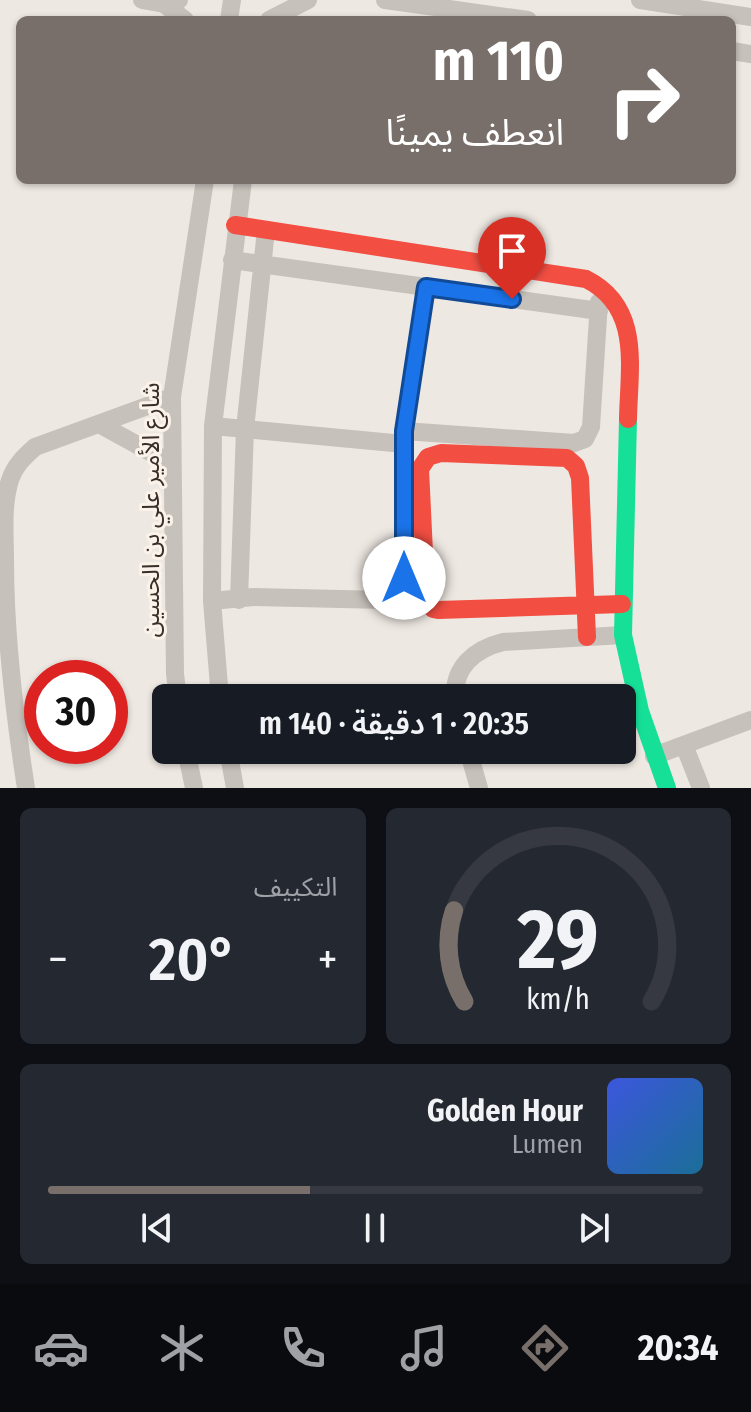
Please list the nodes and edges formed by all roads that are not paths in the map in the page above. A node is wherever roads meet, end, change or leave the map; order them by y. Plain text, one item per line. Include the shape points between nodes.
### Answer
1 (142, 0) edge
2 (308, 0) edge
3 (385, 0) edge
4 (640, 0) edge
5 (171, 2) edge
6 (277, 16) edge
7 (499, 16) edge
8 (751, 17) edge
9 (204, 184) edge
10 (242, 184) edge
11 (235, 225) junction
12 (266, 230) junction
13 (232, 260) junction
14 (262, 264) junction
15 (599, 285) junction
16 (426, 287) junction
17 (599, 311) junction
18 (172, 397) junction
19 (101, 425) junction
20 (213, 426) junction
21 (245, 429) junction
22 (404, 437) junction
23 (172, 464) junction
24 (239, 600) junction
25 (212, 601) junction
26 (622, 604) junction
27 (585, 606) junction
28 (623, 635) junction
29 (587, 637) junction
30 (176, 684) edge
31 (219, 684) edge
32 (458, 684) edge
33 (751, 720) edge
34 (684, 745) junction
35 (654, 756) junction
36 (189, 764) edge
37 (231, 764) edge
38 (472, 764) edge
39 (26, 788) edge
40 (194, 788) edge
41 (235, 788) edge
42 (479, 788) edge
43 (667, 788) edge
44 (701, 788) edge

1 - 5 street
2 - 6 street
3 - 7 street
4 - 8 street
9 - 18 street, شارع الأمير علي بن الحسين
10 - 11 street
11 - 12 street
11 - 13 street
12 - 14 street
12 - 15 street
13 - 14 street
13 - 20 street
14 - 16 street
14 - 21 street
15 - 17 street
15 - 26 street via 621,307 630,336
16 - 17 street
16 - 22 street
17 - 22 street via 591,427 585,439 574,443
18 - 19 street
18 - 23 street, شارع الأمير علي بن الحسين
19 - 23 street
19 - 39 street via 35,447 19,461 4,509 13,706
20 - 21 street
20 - 25 street
21 - 22 street
21 - 24 street
22 - 24 street via 404,578 398,593 384,600
23 - 30 street, شارع الأمير علي بن الحسين
24 - 25 street
25 - 31 street
26 - 27 street
26 - 28 street
27 - 27 street via 580,478 573,461 441,453 422,463 429,605 438,610
27 - 29 street
28 - 29 street
28 - 35 street
29 - 32 street via 486,647 470,657
33 - 34 street
34 - 35 street
34 - 44 street
35 - 43 street
36 - 40 street
37 - 41 street
38 - 42 street

